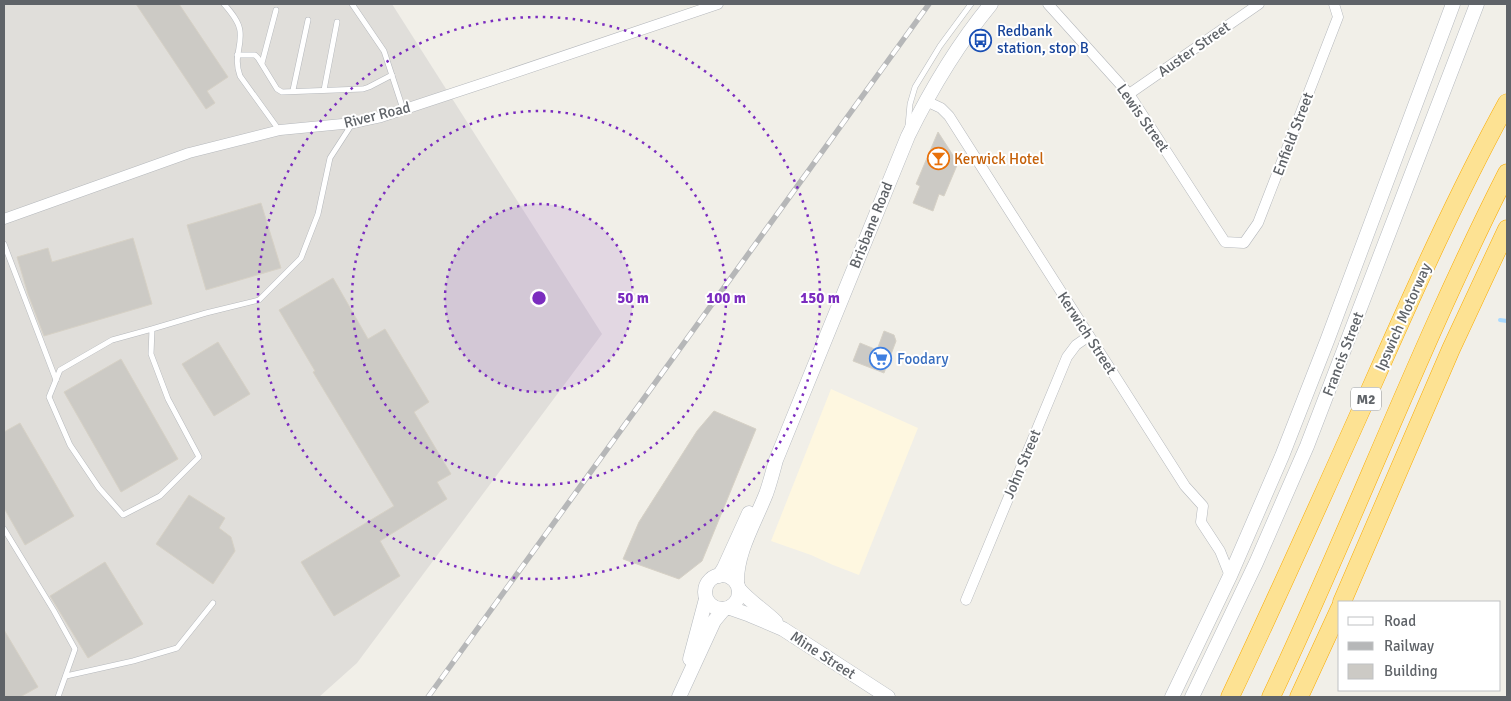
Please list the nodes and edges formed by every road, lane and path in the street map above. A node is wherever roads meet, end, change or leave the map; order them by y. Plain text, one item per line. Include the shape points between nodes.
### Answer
1 (224, 4) edge
2 (352, 4) edge
3 (718, 4) edge
4 (971, 4) edge
5 (991, 4) edge
6 (1048, 4) edge
7 (1259, 4) edge
8 (1334, 4) edge
9 (1453, 4) edge
10 (1477, 4) edge
11 (276, 10) dead end
12 (308, 20) dead end
13 (337, 22) dead end
14 (237, 55) junction
15 (262, 63) junction
16 (392, 75) junction
17 (293, 90) junction
18 (324, 90) junction
19 (1129, 94) junction
20 (926, 101) junction
21 (1507, 103) edge
22 (402, 109) junction
23 (353, 123) junction
24 (280, 130) junction
25 (908, 136) junction
26 (1507, 173) edge
27 (4, 219) edge
28 (1507, 229) edge
29 (1225, 242) joint
30 (4, 244) edge
31 (152, 329) junction
32 (1089, 336) junction
33 (56, 380) junction
34 (776, 460) junction
35 (4, 529) edge
36 (719, 576) junction
37 (1230, 576) junction
38 (738, 586) junction
39 (706, 599) junction
40 (966, 600) dead end
41 (1342, 601) edge
42 (214, 603) dead end
43 (727, 608) junction
44 (1338, 612) edge
45 (783, 630) junction
46 (66, 676) junction
47 (681, 692) edge
48 (58, 697) edge
49 (888, 697) edge
50 (1172, 697) edge
51 (1192, 697) edge
52 (1230, 697) edge
53 (1271, 697) edge
54 (1299, 697) edge

1 - 14 lane via 237,20 240,30
2 - 16 lane via 384,51
3 - 22 street, River Road
4 - 25 lane via 915,87 910,104
5 - 20 main road, Brisbane Road via 959,47
6 - 19 street, Lewis Street
7 - 19 street, Auster Street
8 - 29 street, Enfield Street via 1338,17 1258,224 1244,243
9 - 37 main road, Francis Street via 1327,341
10 - 51 main road, Francis Street via 1307,446
11 - 15 lane
12 - 17 lane
13 - 18 lane
14 - 15 lane via 254,55
14 - 24 lane via 240,76
15 - 17 lane via 277,89 282,92
16 - 18 lane via 364,89
16 - 22 lane
17 - 18 lane
19 - 29 street, Lewis Street
20 - 25 main road, Brisbane Road
20 - 32 street, Kerwich Street via 949,116
21 - 52 highway, Ipswich Motorway / M2 via 1419,280
22 - 23 street, River Road
23 - 24 street, River Road
23 - 31 lane via 330,158 318,214 302,258 259,300
24 - 27 street, River Road via 189,153
25 - 34 main road, Brisbane Road
26 - 53 highway, M2 via 1448,294
28 - 41 highway via 1451,349
30 - 33 lane
31 - 33 lane via 112,340 60,370
31 - 33 lane via 151,354 168,399 199,457 160,496 123,515 99,488 70,445 49,397
32 - 37 street, Kerwich Street via 1185,486 1203,506 1201,522 1220,551
32 - 40 street, John Street via 1067,357
34 - 36 main road, Brisbane Road
34 - 38 main road, Brisbane Road via 740,559 736,573
35 - 46 lane via 75,649
36 - 38 main road via 733,579
36 - 39 main road via 706,587
37 - 50 main road, Francis Street
38 - 43 main road via 738,599
38 - 45 main road, Mine Street
39 - 43 main road via 713,607
39 - 47 main road
42 - 46 lane via 177,648
43 - 45 main road, Mine Street
43 - 47 main road via 714,621
44 - 54 highway
45 - 49 main road, Mine Street
46 - 48 lane

